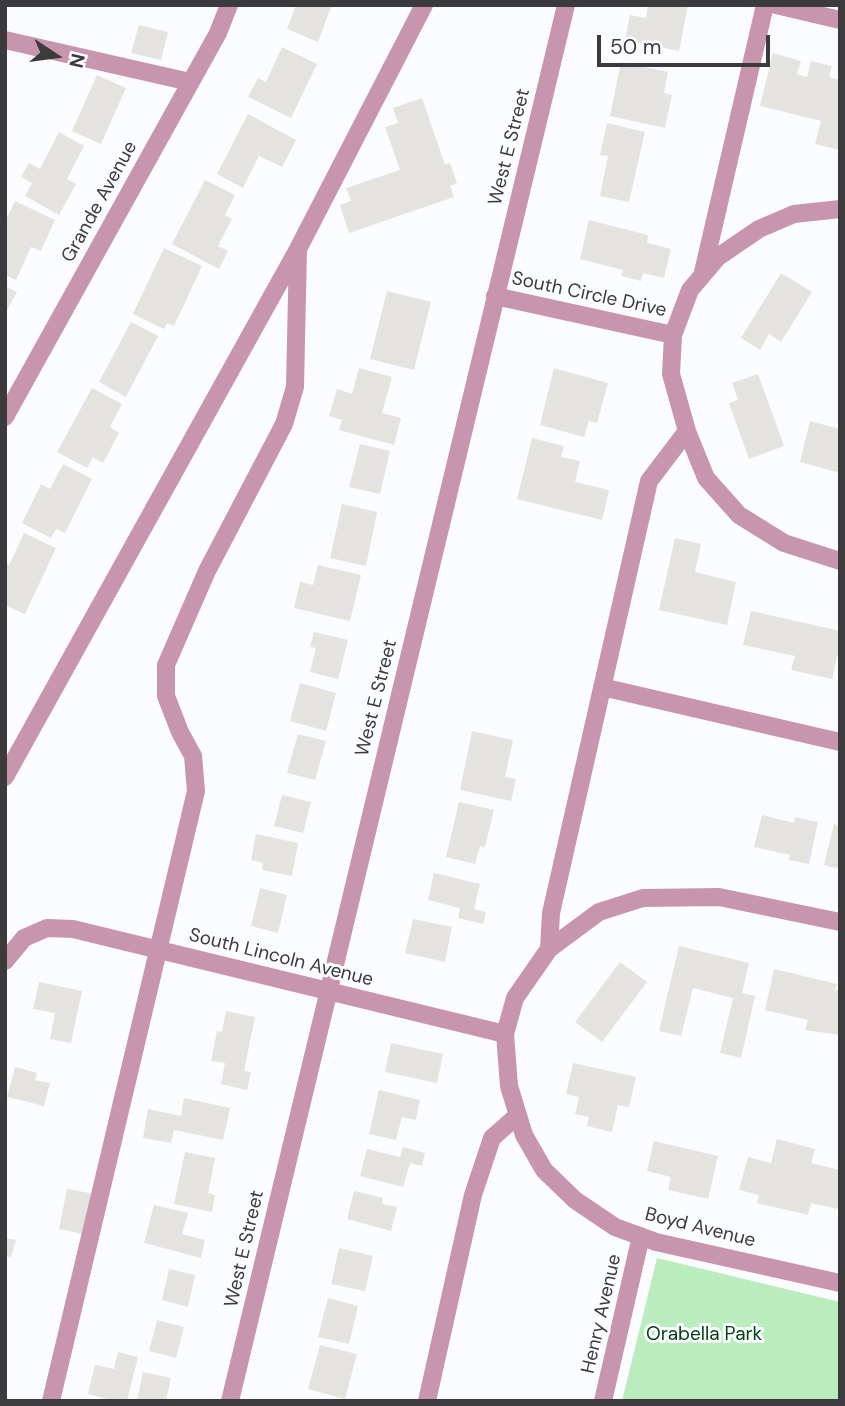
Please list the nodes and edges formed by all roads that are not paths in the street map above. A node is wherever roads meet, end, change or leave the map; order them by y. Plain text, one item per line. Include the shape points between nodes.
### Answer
1 (229, 5) edge
2 (424, 5) edge
3 (566, 5) edge
4 (765, 5) edge
5 (776, 5) edge
6 (840, 20) edge
7 (5, 40) edge
8 (190, 82) junction
9 (840, 209) edge
10 (298, 249) junction
11 (703, 275) junction
12 (495, 296) junction
13 (673, 335) junction
14 (5, 417) edge
15 (687, 431) junction
16 (840, 561) edge
17 (602, 687) junction
18 (840, 742) edge
19 (5, 777) edge
20 (840, 922) edge
21 (158, 949) junction
22 (549, 949) junction
23 (5, 961) edge
24 (328, 991) junction
25 (505, 1034) junction
26 (518, 1115) junction
27 (641, 1236) junction
28 (840, 1283) edge
29 (51, 1401) edge
30 (230, 1401) edge
31 (427, 1401) edge
32 (603, 1401) edge

1 - 8 street, Grande Avenue
2 - 10 street
3 - 12 street, West E Street
4 - 11 street
5 - 6 street
7 - 8 street
8 - 14 street, Grande Avenue
9 - 11 street via 794,214 759,229 718,257
10 - 19 street
10 - 21 street via 295,387 284,424 206,571 166,665 166,696 193,756 196,791
11 - 13 street via 690,290
12 - 13 street, South Circle Drive
12 - 24 street, West E Street
13 - 15 street via 671,374
15 - 16 street via 706,478 740,515 785,543
15 - 17 street via 649,481
17 - 18 street
17 - 22 street via 551,913
20 - 22 street via 719,897 643,898 599,912
21 - 23 street, South Lincoln Avenue via 73,929 47,928 24,938
21 - 24 street, South Lincoln Avenue
21 - 29 street
22 - 25 street, Boyd Avenue via 515,998
24 - 25 street, South Lincoln Avenue
24 - 30 street, West E Street
25 - 26 street, Boyd Avenue via 509,1086
26 - 27 street, Boyd Avenue via 544,1170 575,1200 615,1227
26 - 31 street via 492,1138 473,1195
27 - 28 street, Boyd Avenue
27 - 32 street, Henry Avenue

